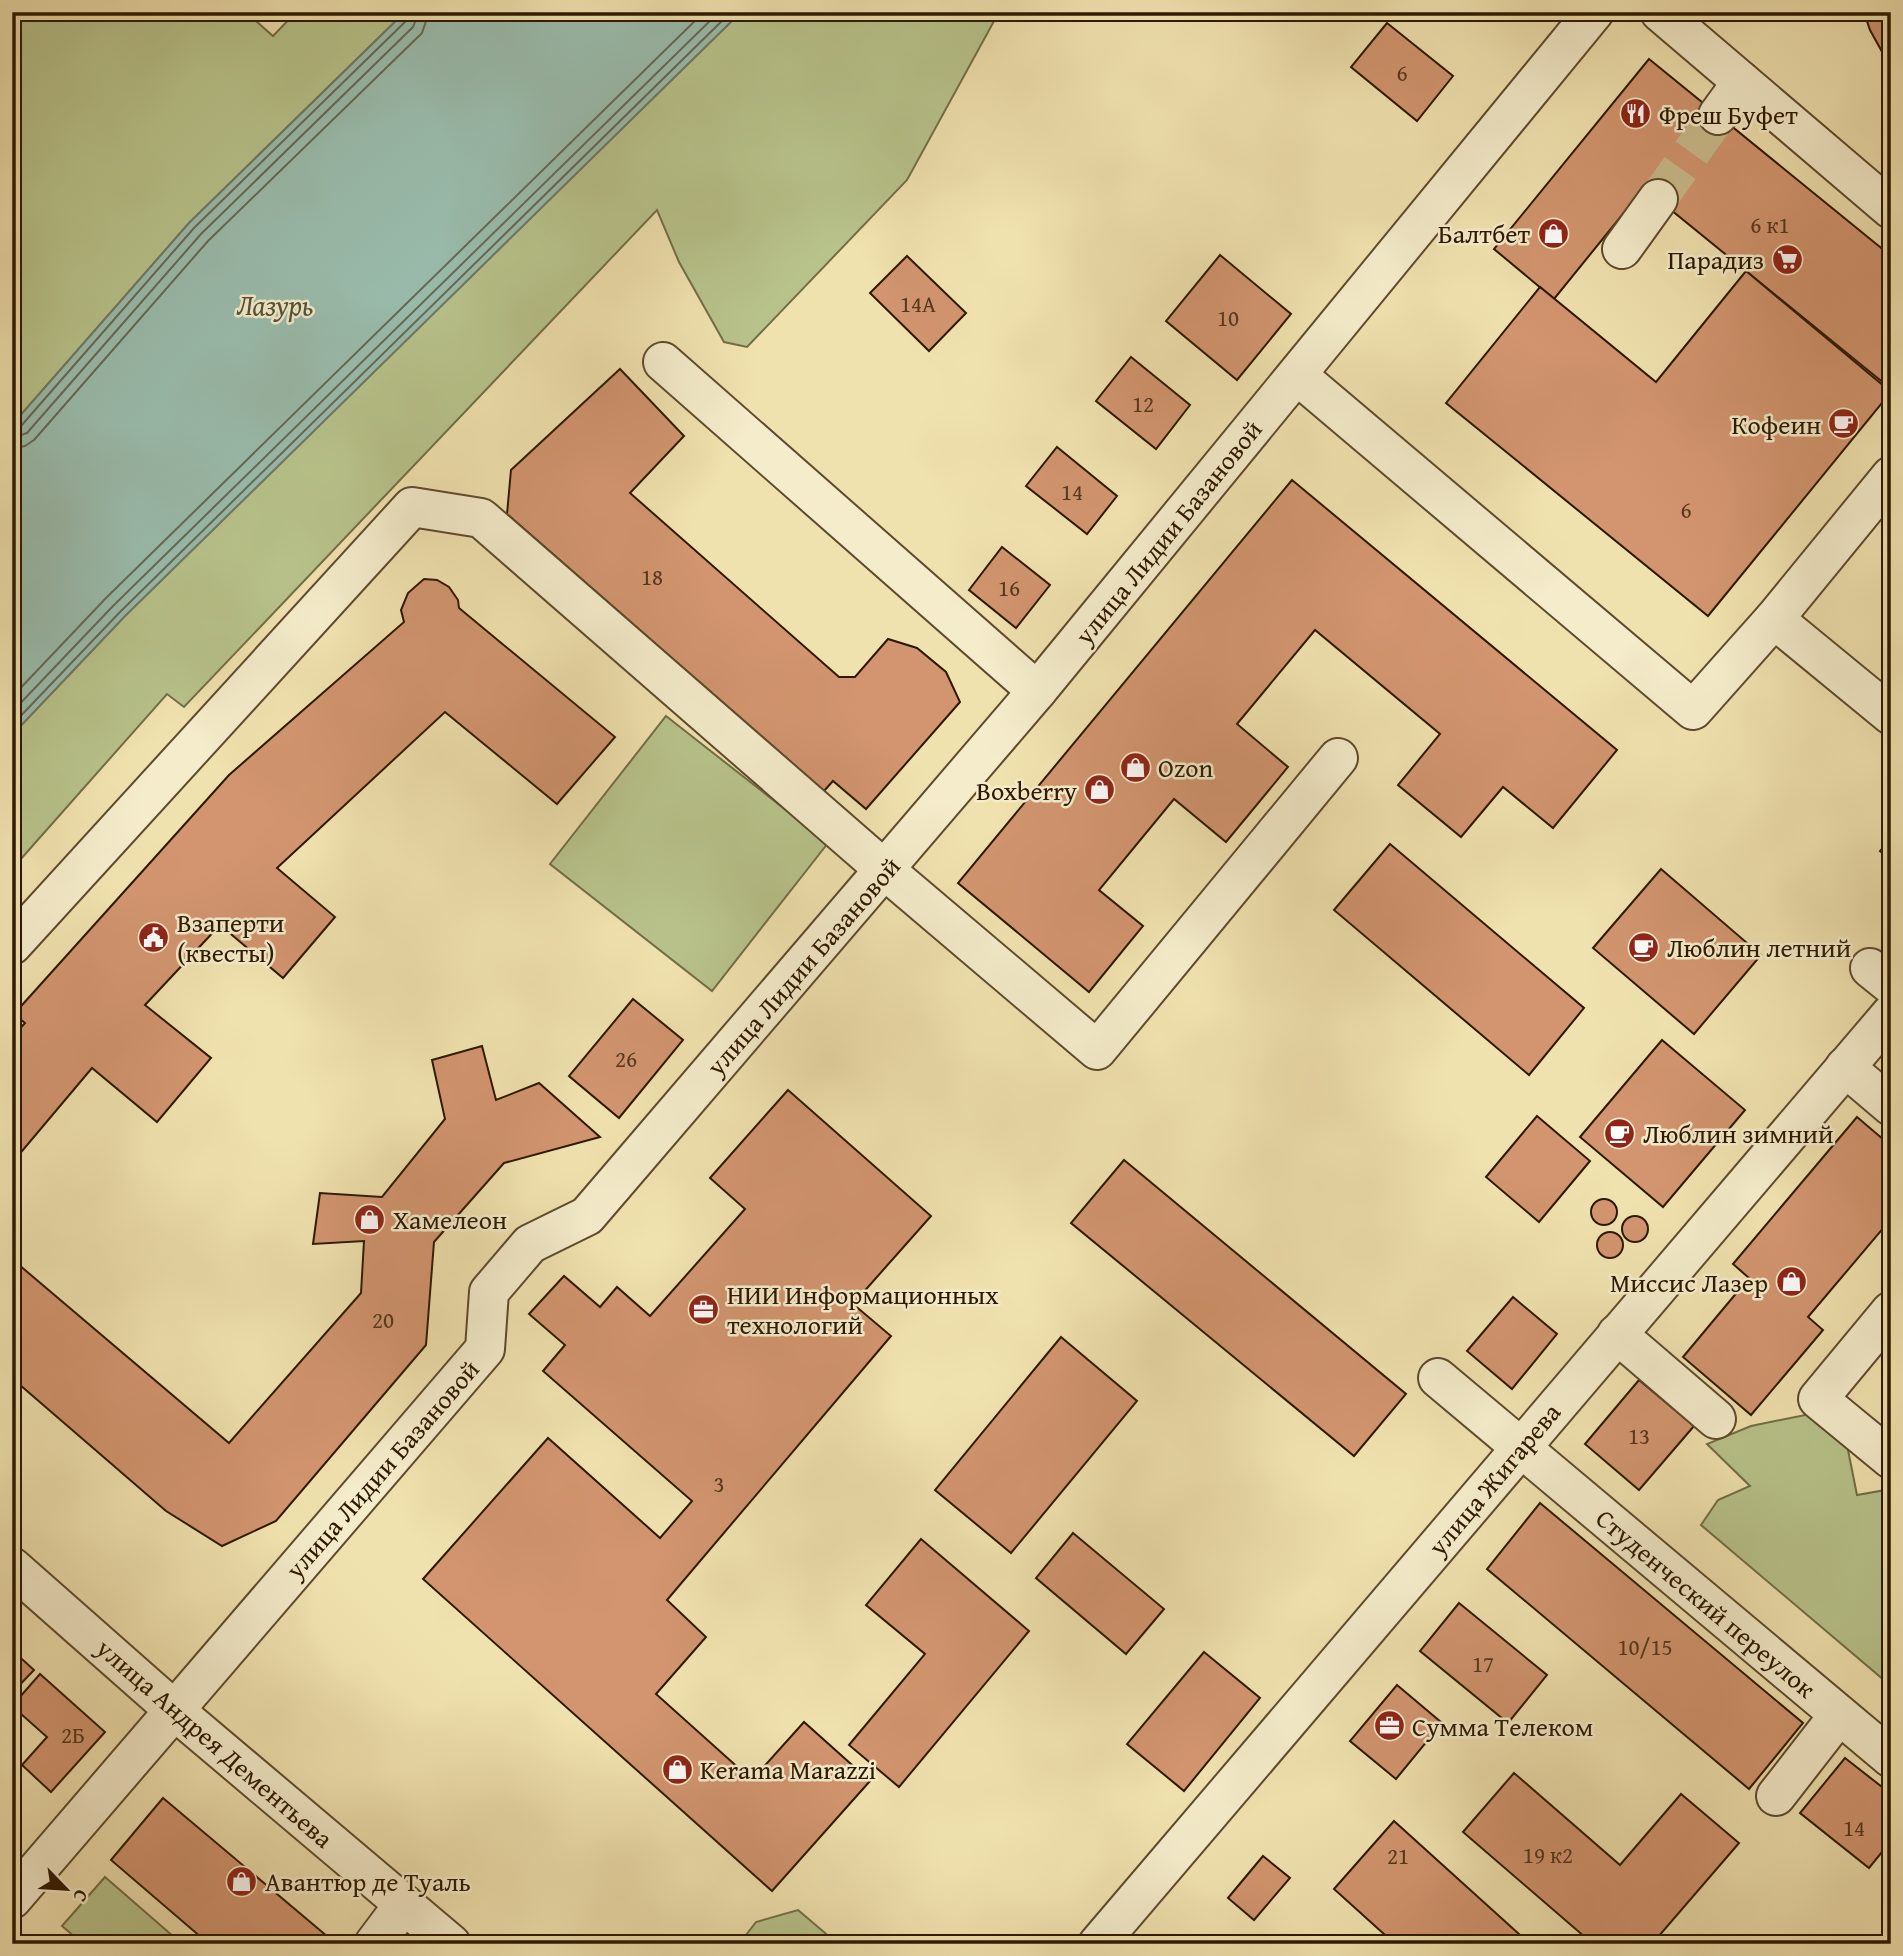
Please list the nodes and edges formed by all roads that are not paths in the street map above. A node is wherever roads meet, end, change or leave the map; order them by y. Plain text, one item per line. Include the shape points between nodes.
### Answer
1 (1594, 12) edge
2 (1660, 12) edge
3 (1742, 82) junction
4 (1718, 115) tunnel mouth
5 (1658, 199) tunnel mouth
6 (1891, 209) edge
7 (1622, 249) dead end
8 (663, 362) dead end
9 (1297, 375) junction
10 (1891, 476) edge
11 (1774, 619) junction
12 (1037, 691) junction
13 (1891, 715) edge
14 (1338, 758) dead end
15 (886, 871) junction
16 (12, 945) edge
17 (1884, 1036) edge
18 (1845, 1067) junction
19 (1891, 1106) edge
20 (1891, 1311) edge
21 (1617, 1334) junction
22 (1438, 1378) dead end
23 (1716, 1419) dead end
24 (1521, 1447) junction
25 (1891, 1459) edge
26 (12, 1567) edge
27 (174, 1710) junction
28 (1839, 1715) junction
29 (1891, 1758) edge
30 (1776, 1796) dead end
31 (12, 1899) edge
32 (404, 1904) junction
33 (373, 1944) edge
34 (451, 1944) edge
35 (1098, 1944) edge

1 - 9 street, улица Лидии Базановой
2 - 3 street
3 - 4 street
3 - 6 street
5 - 7 street
8 - 12 street
9 - 11 street via 1693,710
9 - 12 street, улица Лидии Базановой
10 - 11 street
11 - 13 street
12 - 15 street, улица Лидии Базановой
14 - 15 street via 1097,1050
15 - 16 street via 481,518 412,507
15 - 27 street, улица Лидии Базановой via 587,1216 530,1244 497,1282 489,1292 485,1349
17 - 18 street, улица Жигарева
18 - 19 street
18 - 21 street, улица Жигарева
20 - 25 street via 1818,1398
21 - 23 street
21 - 24 street, улица Жигарева
22 - 24 street, Студенческий переулок
24 - 28 street, Студенческий переулок
24 - 35 street, улица Жигарева
26 - 27 street, улица Андрея Дементьева
27 - 31 street, улица Лидии Базановой
27 - 32 street, улица Андрея Дементьева
28 - 29 street, Студенческий переулок
28 - 30 street
32 - 33 street
32 - 34 street, улица Андрея Дементьева

